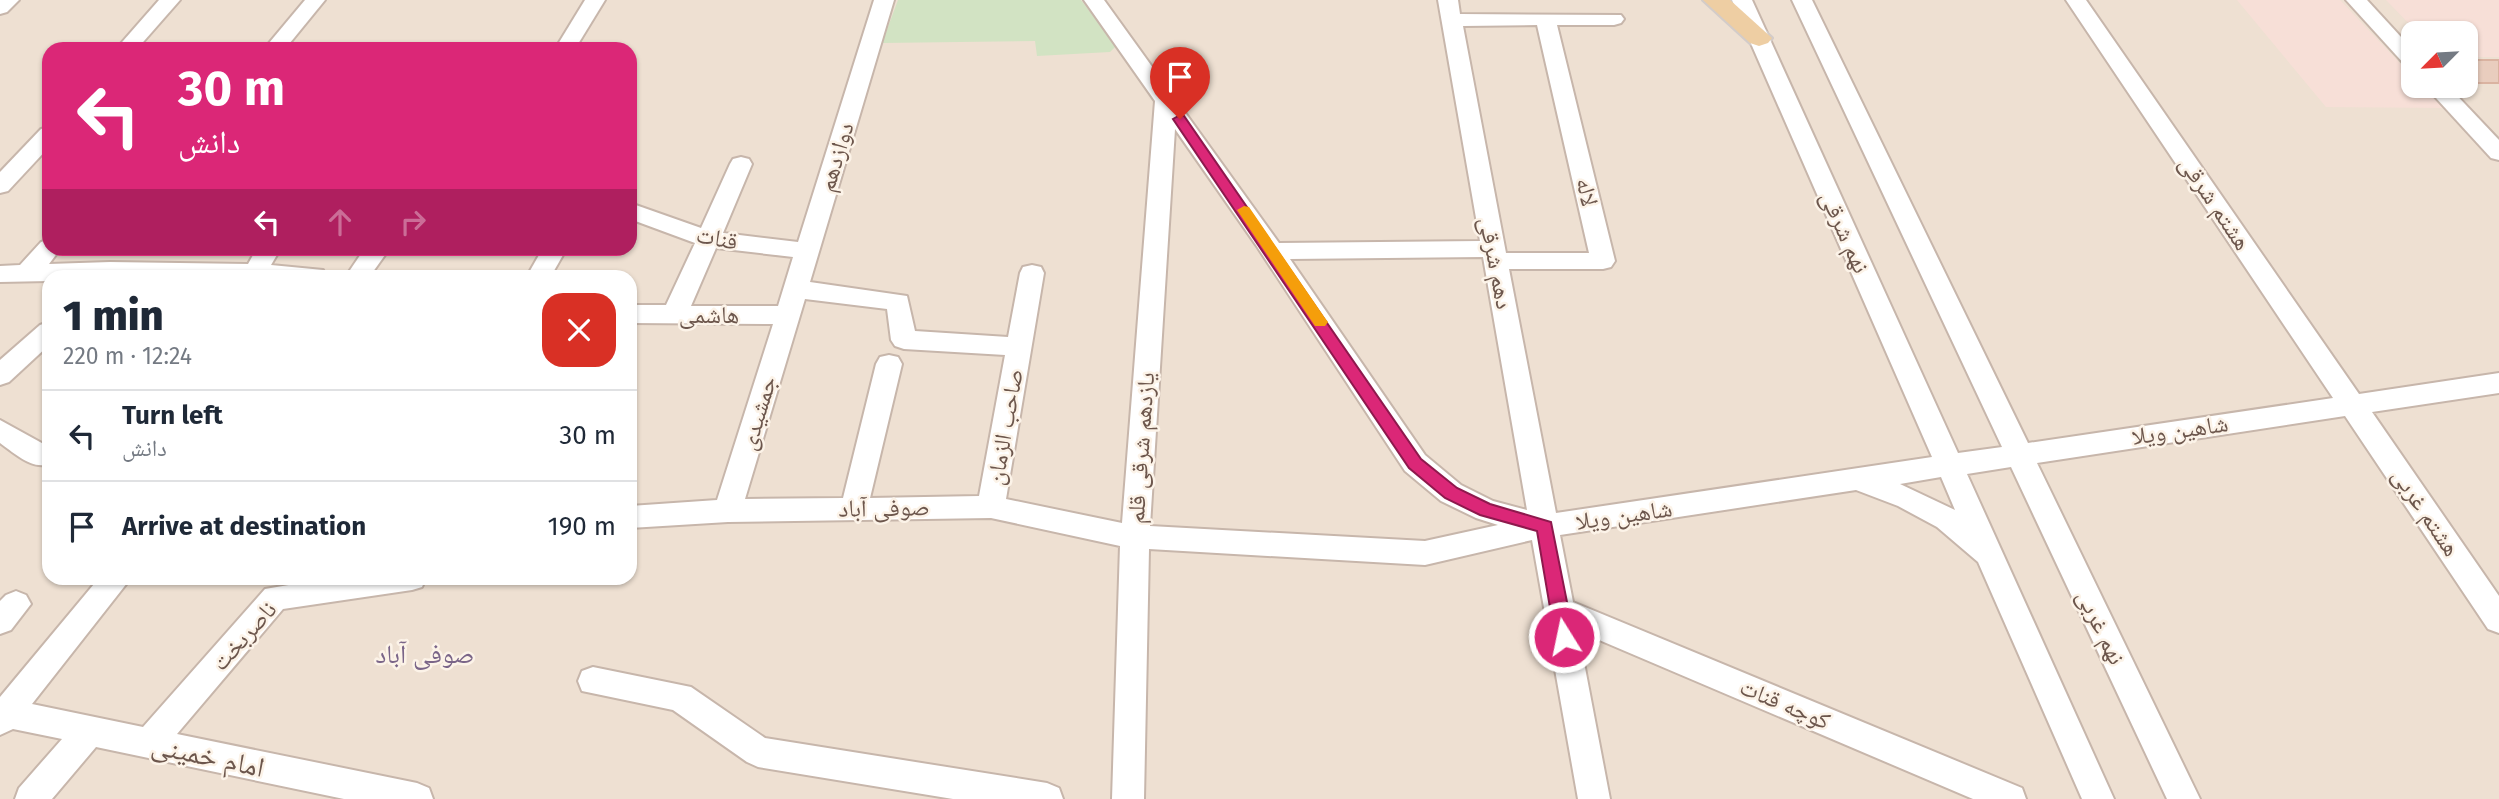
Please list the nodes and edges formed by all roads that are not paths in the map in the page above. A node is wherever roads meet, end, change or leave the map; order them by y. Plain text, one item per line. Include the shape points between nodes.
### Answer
1 (9, 0) edge
2 (170, 0) edge
3 (315, 0) edge
4 (595, 0) edge
5 (884, 0) edge
6 (1715, 0) edge
7 (1742, 0) edge
8 (1802, 0) edge
9 (2077, 0) edge
10 (2356, 0) edge
11 (1098, 2) edge
12 (0, 8) edge
13 (1450, 10) edge
14 (1614, 19) dead end
15 (1546, 20) junction
16 (1759, 38) junction
17 (132, 42) edge
18 (280, 42) edge
19 (569, 42) edge
20 (2401, 49) edge
21 (2447, 98) edge
22 (1166, 99) junction
23 (42, 141) edge
24 (2499, 153) edge
25 (741, 164) dead end
26 (0, 186) edge
27 (637, 214) edge
28 (708, 239) junction
29 (807, 251) junction
30 (1273, 251) junction
31 (1495, 255) junction
32 (42, 256) edge
33 (27, 273) junction
34 (42, 273) edge
35 (1032, 273) dead end
36 (0, 274) edge
37 (796, 289) junction
38 (637, 314) edge
39 (675, 314) junction
40 (788, 315) junction
41 (42, 338) edge
42 (1019, 347) junction
43 (889, 364) dead end
44 (0, 375) edge
45 (2499, 383) edge
46 (2353, 405) junction
47 (0, 429) edge
48 (2019, 454) junction
49 (41, 456) dead end
50 (1949, 464) junction
51 (1863, 481) junction
52 (991, 507) junction
53 (854, 508) junction
54 (728, 511) junction
55 (637, 517) edge
56 (1545, 527) junction
57 (1135, 537) junction
58 (1991, 560) junction
59 (110, 585) edge
60 (364, 585) edge
61 (1560, 610) junction
62 (2499, 620) edge
63 (593, 681) dead end
64 (2, 716) edge
65 (90, 730) junction
66 (149, 744) junction
67 (32, 799) edge
68 (416, 799) edge
69 (1047, 799) edge
70 (1128, 799) edge
71 (1594, 799) edge
72 (2011, 799) edge
73 (2098, 799) edge
74 (2184, 799) edge

1 - 12 street
2 - 17 street
3 - 18 street
4 - 19 street
5 - 29 street, دوازدهم
6 - 16 main road
7 - 16 street, نهم شرقی
8 - 48 street
9 - 46 street, هشتم شرقی
10 - 20 street
11 - 22 street
13 - 15 street
13 - 31 street, دهم شرقی
14 - 15 street
15 - 31 street, لاله via 1603,261
16 - 50 street, نهم شرقی
21 - 24 street
22 - 30 street
22 - 57 street, یازدهم شرقی قلم
23 - 26 street
25 - 28 street
27 - 28 street, قنات
28 - 29 street, قنات
28 - 39 street
29 - 37 street, دوازدهم
30 - 31 street
30 - 56 street via 1415,463 1451,493 1486,510
31 - 56 street, دهم شرقی
32 - 33 street
33 - 34 street
33 - 36 street
35 - 42 street, صاحب الزمان
37 - 40 street, دوازدهم
37 - 42 street, صاحب الزمان via 898,302 904,340
38 - 39 street, هاشمی
39 - 40 street, هاشمی
40 - 54 street, جمشیدی
41 - 44 street
42 - 52 street, صاحب الزمان
43 - 53 street
45 - 46 street, شاهین ویلا
46 - 48 street, شاهین ویلا
46 - 62 street, هشتم غربی
47 - 49 street
48 - 50 street, شاهین ویلا
48 - 74 street, نهم غربی
50 - 51 street, شاهین ویلا
50 - 58 street
51 - 56 street, شاهین ویلا
51 - 58 street, شاهین ویلا via 1947,519
52 - 53 street, صوفی آباد
52 - 57 street, صوفی آباد
53 - 54 street, صوفی آباد
54 - 55 street, صوفی آباد
56 - 57 street, شاهین ویلا via 1425,553
56 - 61 street, دهم شرقی
57 - 70 street, یازدهم شرقی قلم
58 - 73 street
59 - 64 street
60 - 66 street, ناصربخت via 275,598
61 - 71 street, دهم شرقی
61 - 72 street, کوچه قنات
63 - 69 street via 680,697 758,752
64 - 65 street, امام خمینی
65 - 66 street, امام خمینی
65 - 67 street
66 - 68 street, امام خمینی

